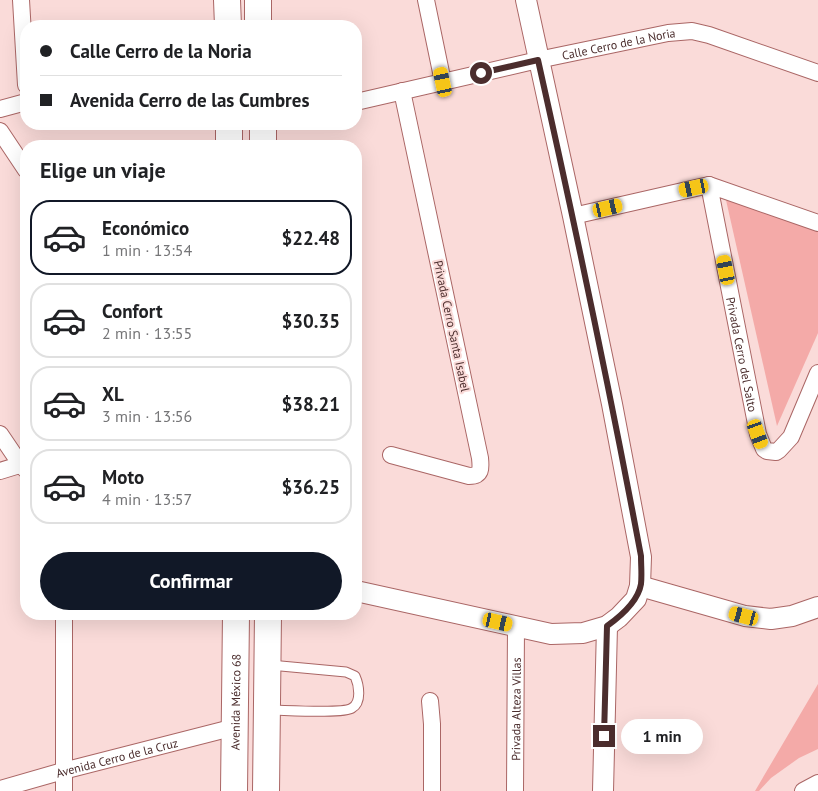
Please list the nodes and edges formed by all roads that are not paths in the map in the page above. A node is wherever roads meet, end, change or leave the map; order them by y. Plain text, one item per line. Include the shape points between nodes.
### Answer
1 (21, 0) edge
2 (227, 0) edge
3 (258, 0) edge
4 (426, 0) edge
5 (526, 0) edge
6 (22, 20) edge
7 (228, 20) edge
8 (258, 20) edge
9 (538, 60) junction
10 (818, 73) edge
11 (443, 82) junction
12 (402, 91) junction
13 (362, 101) edge
14 (20, 104) edge
15 (0, 109) edge
16 (0, 131) edge
17 (20, 161) edge
18 (709, 185) junction
19 (573, 216) junction
20 (818, 222) edge
21 (818, 373) edge
22 (0, 434) edge
23 (391, 456) dead end
24 (20, 461) edge
25 (20, 467) edge
26 (0, 471) edge
27 (640, 586) junction
28 (362, 592) edge
29 (818, 607) edge
30 (64, 620) edge
31 (236, 620) edge
32 (268, 620) edge
33 (516, 626) junction
34 (607, 626) junction
35 (267, 665) junction
36 (430, 701) dead end
37 (267, 710) junction
38 (235, 727) junction
39 (63, 770) junction
40 (818, 782) edge
41 (0, 788) edge
42 (64, 791) edge
43 (234, 791) edge
44 (266, 791) edge
45 (432, 791) edge
46 (515, 791) edge
47 (603, 791) edge
48 (803, 791) edge

1 - 6 street
2 - 7 main road
3 - 8 main road
4 - 11 street
5 - 9 street
9 - 10 street, Calle Cerro de la Noria via 692,31
9 - 11 street, Calle Cerro de la Noria
9 - 19 street
11 - 12 street, Calle Cerro de la Noria
12 - 13 street, Calle Cerro de la Noria
12 - 23 street, Privada Cerro Santa Isabel via 480,470 478,474 468,476
14 - 15 street
16 - 17 street
18 - 19 street
18 - 20 street
18 - 21 street, Privada Cerro del Salto via 758,434 767,451 776,452 791,437
19 - 27 street via 641,556
22 - 24 street
25 - 26 street
27 - 29 street via 744,616 792,616
27 - 34 street via 636,598
28 - 33 street
30 - 39 street
31 - 38 main road, Avenida México 68
32 - 35 main road
33 - 34 street via 551,634 584,633
33 - 46 street, Privada Alteza Villas
34 - 47 street
35 - 37 main road
35 - 37 lane via 346,672 355,676 359,686 358,700 351,710
36 - 45 street
37 - 44 main road
38 - 39 street, Avenida Cerro de la Cruz
38 - 43 main road, Avenida México 68
39 - 41 street, Avenida Cerro de la Cruz
39 - 42 street
40 - 48 street

